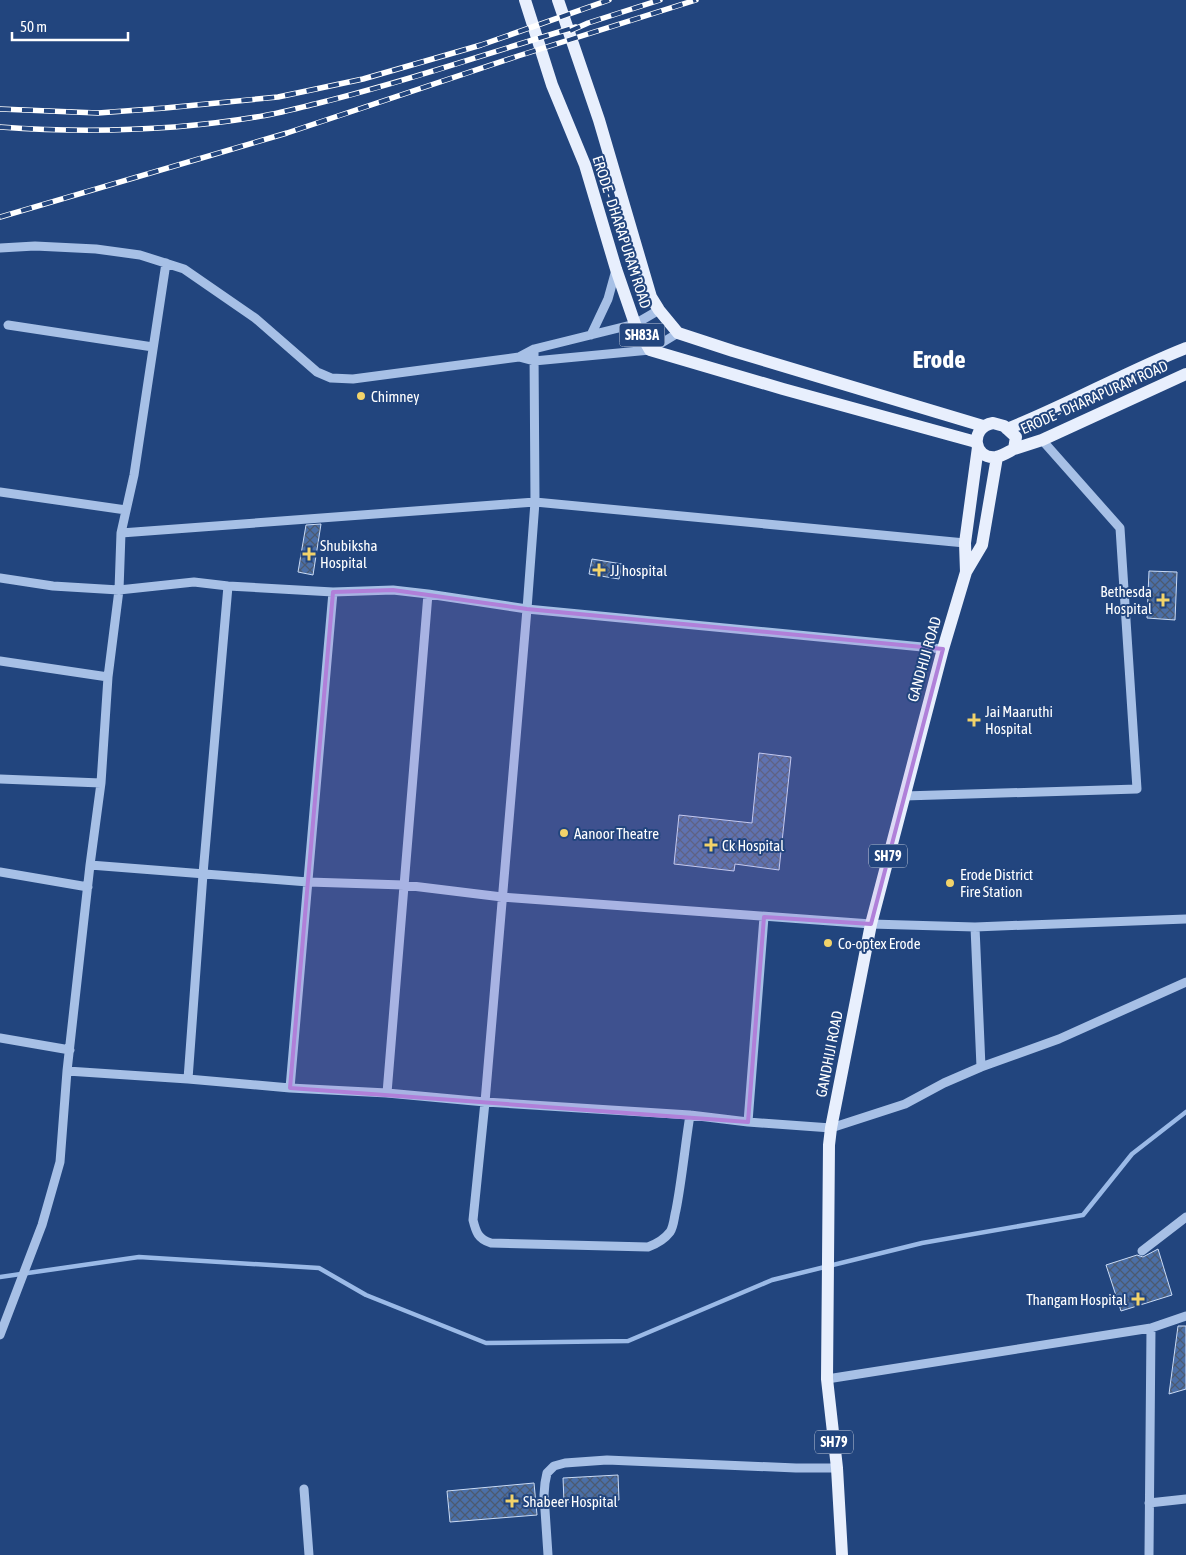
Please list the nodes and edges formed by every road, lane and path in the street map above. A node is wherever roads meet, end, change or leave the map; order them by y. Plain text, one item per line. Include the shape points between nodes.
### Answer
1 (525, 0) edge
2 (558, 0) edge
3 (0, 248) edge
4 (166, 263) junction
5 (616, 269) junction
6 (659, 310) junction
7 (635, 324) junction
8 (8, 325) dead end
9 (678, 332) junction
10 (591, 335) junction
11 (153, 347) junction
12 (1186, 348) edge
13 (534, 349) junction
14 (650, 350) junction
15 (518, 358) junction
16 (534, 362) junction
17 (1186, 374) edge
18 (983, 426) junction
19 (1007, 429) junction
20 (1042, 440) junction
21 (977, 445) junction
22 (1014, 449) junction
23 (997, 457) junction
24 (0, 492) edge
25 (535, 502) junction
26 (126, 510) junction
27 (121, 533) junction
28 (965, 542) junction
29 (966, 572) junction
30 (0, 578) edge
31 (228, 586) junction
32 (119, 590) junction
33 (333, 592) junction
34 (428, 594) junction
35 (527, 609) junction
36 (943, 649) junction
37 (0, 661) edge
38 (108, 678) junction
39 (0, 779) edge
40 (101, 783) junction
41 (904, 796) junction
42 (90, 866) junction
43 (0, 872) edge
44 (203, 874) junction
45 (308, 882) junction
46 (404, 886) junction
47 (88, 887) junction
48 (502, 897) junction
49 (764, 917) junction
50 (1186, 919) edge
51 (871, 924) junction
52 (975, 927) junction
53 (1186, 982) edge
54 (0, 1038) edge
55 (70, 1050) junction
56 (981, 1067) junction
57 (67, 1071) junction
58 (188, 1079) junction
59 (290, 1088) junction
60 (387, 1093) junction
61 (485, 1102) junction
62 (690, 1114) junction
63 (748, 1122) junction
64 (831, 1128) junction
65 (1186, 1217) edge
66 (1142, 1251) dead end
67 (1186, 1316) edge
68 (1152, 1328) junction
69 (2, 1331) edge
70 (827, 1379) junction
71 (837, 1468) junction
72 (304, 1489) dead end
73 (1186, 1499) edge
74 (1149, 1503) junction
75 (309, 1555) edge
76 (548, 1555) edge
77 (842, 1555) edge
78 (1148, 1555) edge

1 - 5 main road, ERODE - DHARAPURAM ROAD / SH83A via 552,85 585,165
2 - 6 main road, ERODE - DHARAPURAM ROAD / SH83A via 599,120 651,297
3 - 4 street via 96,249 140,255
4 - 11 street
4 - 15 street via 184,268 256,318 316,372 331,378 353,379
5 - 7 main road, ERODE - DHARAPURAM ROAD / SH83A
5 - 10 street via 608,299
6 - 7 street
6 - 9 main road, ERODE - DHARAPURAM ROAD / SH83A
7 - 10 street
7 - 14 main road, ERODE - DHARAPURAM ROAD / SH83A
8 - 11 street
9 - 14 street
9 - 18 main road, ERODE - DHARAPURAM ROAD / SH83A
10 - 13 street
11 - 26 street
12 - 19 main road via 1042,416
13 - 15 street
13 - 16 street
14 - 16 street
14 - 21 main road, SH83A
15 - 16 street
16 - 25 street
17 - 20 main road, ERODE - DHARAPURAM ROAD
18 - 19 main road, ERODE - DHARAPURAM ROAD / SH83A via 993,423
18 - 21 main road
19 - 22 main road, ERODE - DHARAPURAM ROAD via 1016,437
20 - 22 main road, ERODE - DHARAPURAM ROAD
20 - 41 street via 1120,528 1137,788
21 - 23 main road, SH83A via 986,456
21 - 28 main road, GANDHIJI ROAD / SH79
22 - 23 main road, ERODE - DHARAPURAM ROAD
23 - 29 main road, GANDHIJI ROAD / SH79 via 982,545
24 - 26 street
25 - 27 street
25 - 28 street
25 - 35 street
26 - 27 street
27 - 32 street
28 - 29 main road, GANDHIJI ROAD / SH79
29 - 36 main road, GANDHIJI ROAD / SH79
30 - 32 street via 53,586
31 - 32 street via 194,582
31 - 33 street
31 - 44 street
32 - 38 street
33 - 34 street via 393,590
33 - 45 street
34 - 35 street
34 - 46 street
35 - 36 street
35 - 48 street
36 - 41 main road, GANDHIJI ROAD / SH79
37 - 38 street
38 - 40 street
39 - 40 street
40 - 42 street
41 - 51 main road, GANDHIJI ROAD / SH79
42 - 44 street
42 - 47 street
43 - 47 street
44 - 45 street
44 - 58 street
45 - 46 street
45 - 59 street
46 - 48 street
46 - 60 street
47 - 55 street
48 - 49 street
48 - 61 street
49 - 51 street
49 - 63 street
50 - 52 street
51 - 52 street
51 - 64 main road, GANDHIJI ROAD / SH79
52 - 56 street
53 - 56 street via 1059,1039
54 - 55 street
55 - 57 street
56 - 64 street via 905,1104
57 - 58 street
57 - 69 street via 60,1162 42,1225
58 - 59 street
59 - 60 street
60 - 61 street
61 - 62 street
61 - 62 street via 473,1220 480,1239 491,1243 648,1247 664,1239 673,1223
62 - 63 street
63 - 64 street
64 - 70 main road, GANDHIJI ROAD / SH79
65 - 66 street
67 - 68 street
68 - 70 street
68 - 74 street
70 - 71 main road, GANDHIJI ROAD / SH79
71 - 76 street via 607,1460 554,1466 548,1472 544,1495
71 - 77 main road, GANDHIJI ROAD / SH79
72 - 75 street
73 - 74 street
74 - 78 street

